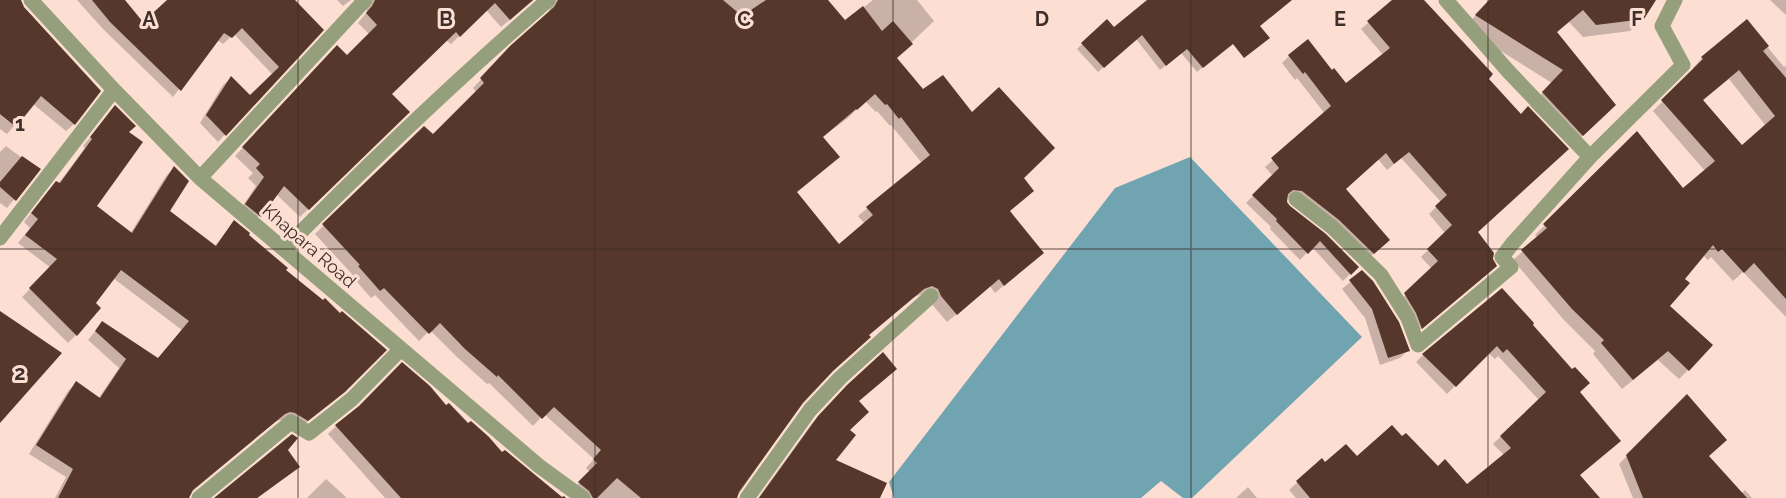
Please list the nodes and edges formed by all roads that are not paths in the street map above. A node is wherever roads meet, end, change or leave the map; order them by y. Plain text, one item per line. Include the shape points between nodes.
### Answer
1 (31, 0) edge
2 (366, 0) edge
3 (548, 0) edge
4 (1446, 0) edge
5 (1675, 0) edge
6 (114, 90) junction
7 (1590, 157) junction
8 (200, 178) junction
9 (1296, 199) dead end
10 (0, 238) edge
11 (284, 249) junction
12 (931, 296) dead end
13 (400, 350) junction
14 (199, 498) edge
15 (583, 498) edge
16 (747, 498) edge

1 - 6 street, Khapara Road
2 - 8 street
3 - 11 street via 369,163
4 - 7 street
5 - 7 street via 1662,26 1683,65
6 - 8 street, Khapara Road
6 - 10 street
7 - 9 street via 1502,257 1511,267 1418,345 1408,318 1381,275 1332,227
8 - 11 street, Khapara Road
11 - 13 street, Khapara Road
12 - 16 street via 818,402
13 - 14 street via 352,399 309,433 291,422
13 - 15 street, Khapara Road

